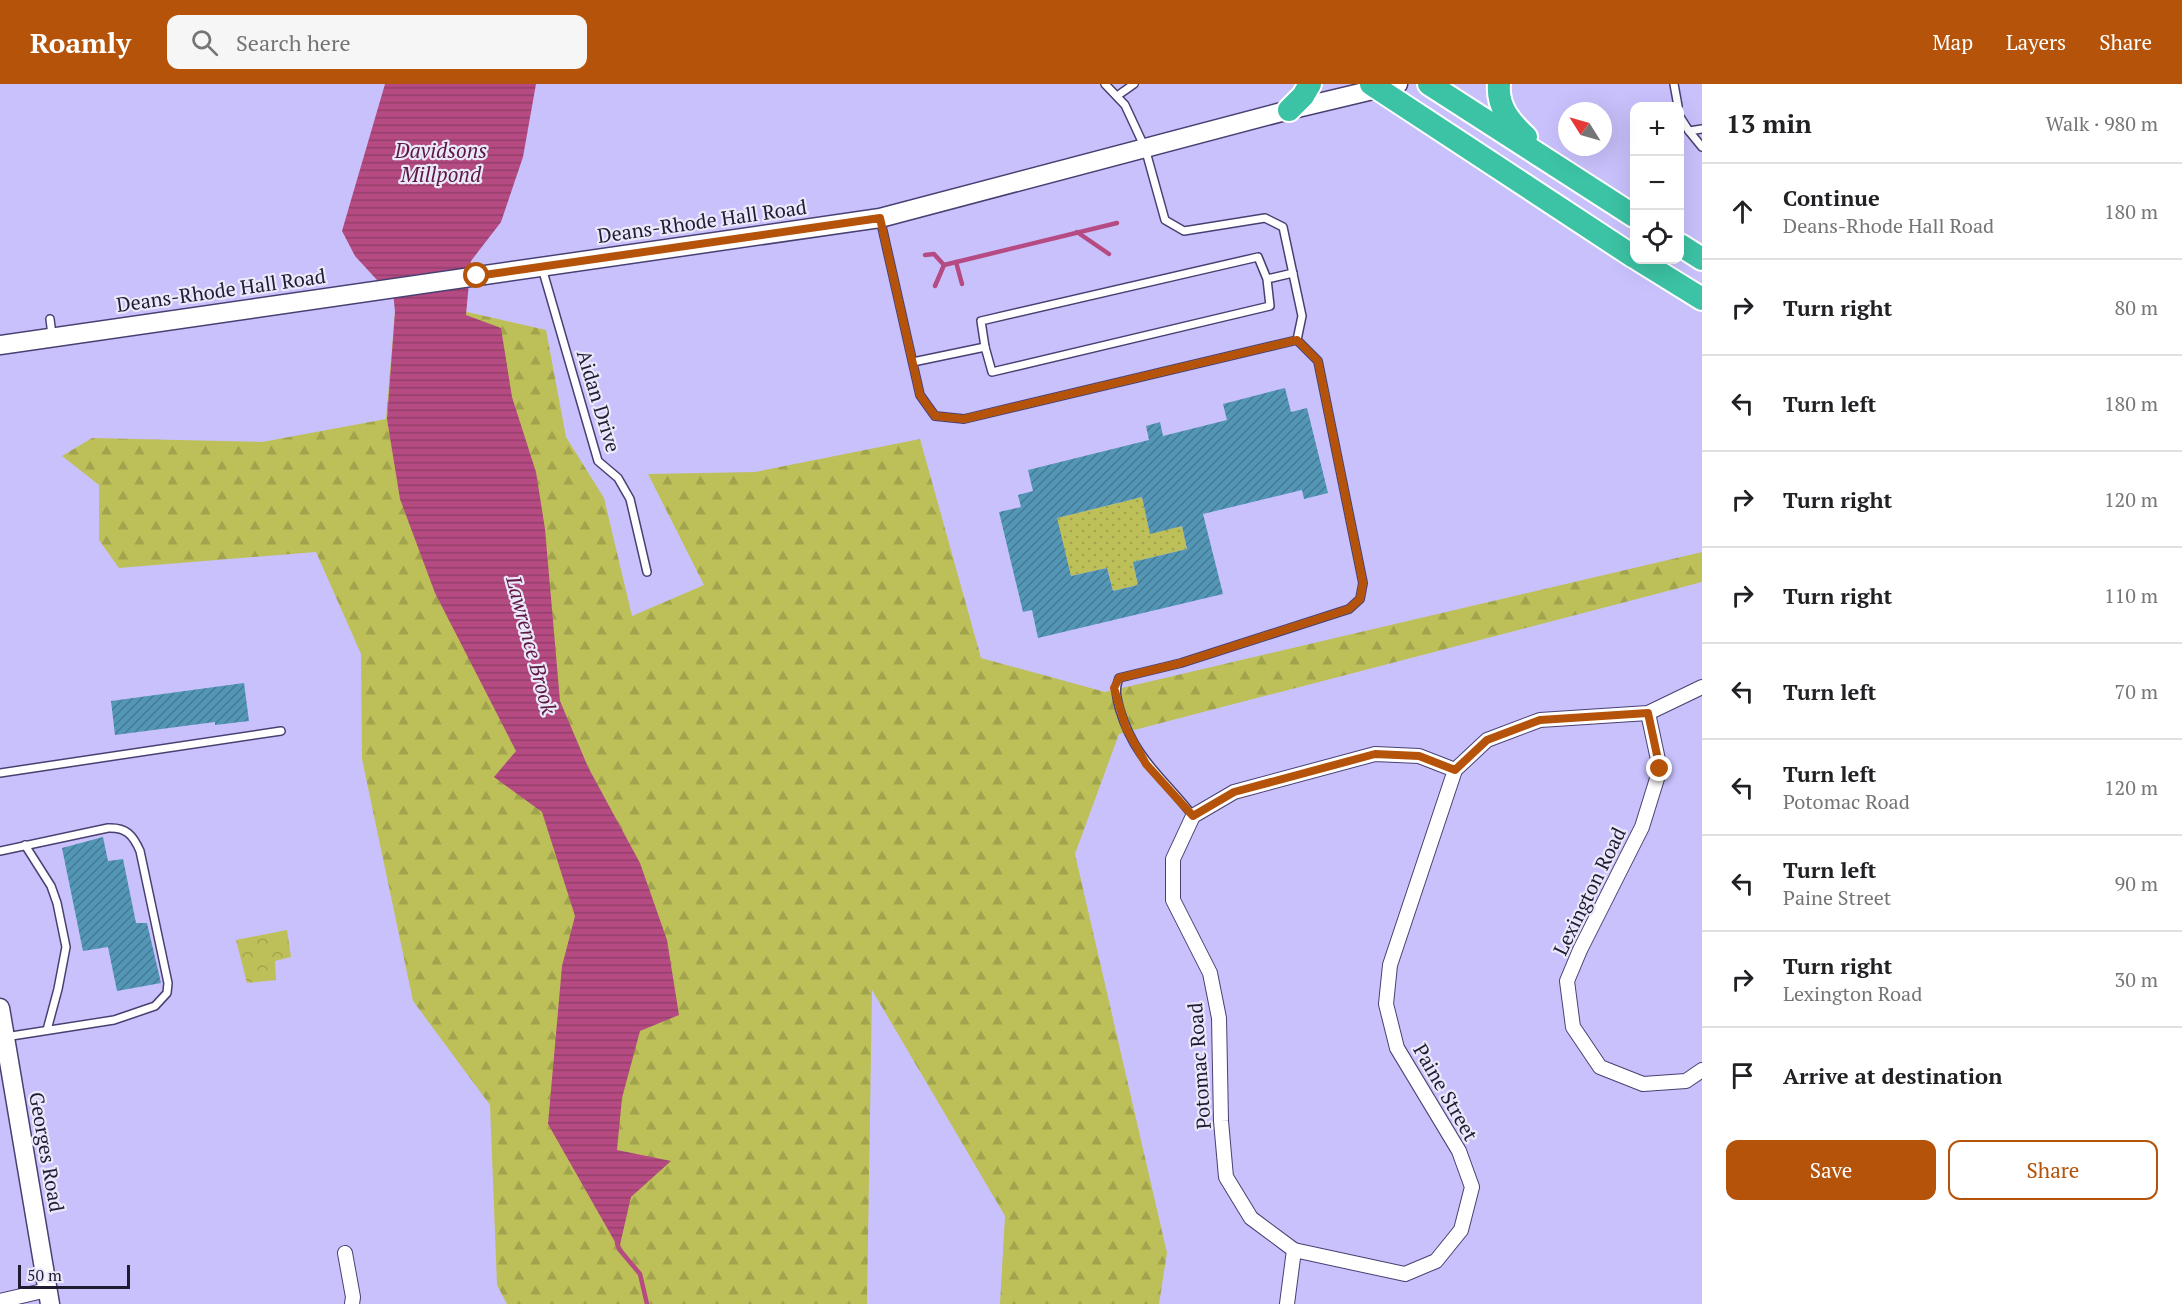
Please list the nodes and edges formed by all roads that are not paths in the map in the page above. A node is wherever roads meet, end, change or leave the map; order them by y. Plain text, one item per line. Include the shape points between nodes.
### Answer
1 (1105, 84) edge
2 (1134, 84) edge
3 (1311, 84) edge
4 (1429, 84) edge
5 (1499, 84) edge
6 (1674, 84) edge
7 (1383, 86) edge
8 (1117, 96) junction
9 (1677, 102) edge
10 (1289, 110) junction
11 (1684, 123) edge
12 (1702, 129) edge
13 (1689, 131) junction
14 (1702, 147) edge
15 (1145, 148) junction
16 (1557, 168) junction
17 (1630, 213) edge
18 (880, 218) junction
19 (1684, 248) edge
20 (1630, 254) edge
21 (1702, 259) edge
22 (1645, 264) edge
23 (542, 266) junction
24 (1293, 273) junction
25 (1267, 279) junction
26 (1702, 299) edge
27 (50, 319) dead end
28 (52, 338) junction
29 (1297, 340) junction
30 (0, 345) edge
31 (985, 347) junction
32 (913, 362) junction
33 (647, 572) dead end
34 (1702, 687) edge
35 (1648, 713) junction
36 (281, 731) dead end
37 (1455, 770) junction
38 (0, 773) edge
39 (1193, 816) junction
40 (25, 845) junction
41 (0, 851) edge
42 (0, 1008) edge
43 (47, 1030) junction
44 (5, 1037) junction
45 (1702, 1070) edge
46 (1294, 1250) junction
47 (345, 1253) dead end
48 (49, 1297) edge
49 (0, 1301) edge
50 (352, 1304) edge
51 (1287, 1304) edge

1 - 8 lane
2 - 8 lane
3 - 10 highway
4 - 16 highway
5 - 16 highway via 1498,97 1508,120
6 - 9 lane
7 - 10 street, Deans-Rhode Hall Road
7 - 20 highway
8 - 15 lane
10 - 15 street, Deans-Rhode Hall Road
11 - 13 lane
12 - 13 lane
13 - 14 lane
15 - 18 street, Deans-Rhode Hall Road
15 - 24 lane via 1165,220 1184,231 1265,218 1283,227
16 - 17 highway
18 - 23 street, Deans-Rhode Hall Road
18 - 32 lane
19 - 21 highway
22 - 26 highway
23 - 28 street, Deans-Rhode Hall Road
23 - 33 lane, Aidan Drive via 598,461 618,478 630,499
24 - 25 lane
24 - 29 lane via 1302,316
25 - 31 lane via 1258,257 981,321
25 - 31 lane via 1270,306 992,372
27 - 28 lane
28 - 30 street, Deans-Rhode Hall Road
29 - 32 lane via 964,419 935,416 920,395
29 - 39 lane via 1318,361 1363,583 1360,599 1349,609 1303,625 1119,678 1114,688 1126,728 1146,764
31 - 32 lane
34 - 35 street
35 - 37 street, Paine Street via 1540,720 1487,740
35 - 45 street, Lexington Road via 1660,769 1642,827 1567,981 1574,1027 1599,1067 1643,1084 1686,1081
36 - 38 lane
37 - 39 street via 1419,756 1375,754 1234,792
37 - 46 street, Paine Street via 1390,965 1386,1004 1397,1048 1459,1151 1472,1187 1461,1230 1436,1262 1405,1274
39 - 46 street, Potomac Road via 1173,859 1173,900 1210,973 1220,1018 1226,1177 1251,1218
40 - 41 lane
40 - 43 lane via 51,886 66,946
40 - 43 lane via 108,828 128,831 140,851 168,983 167,993 155,1006 114,1020
42 - 44 street, Georges Road
43 - 44 lane
44 - 48 street, Georges Road
46 - 51 street
47 - 50 street
48 - 49 street

